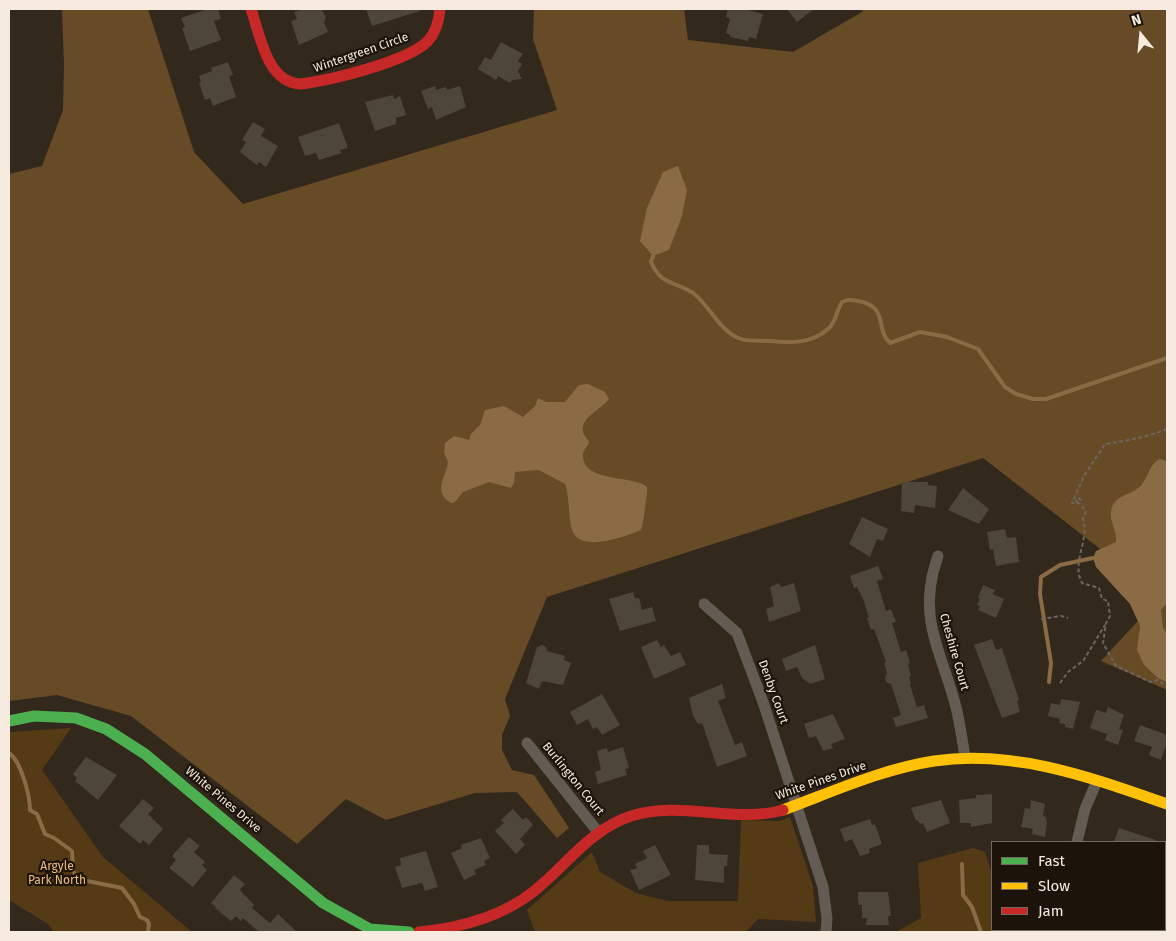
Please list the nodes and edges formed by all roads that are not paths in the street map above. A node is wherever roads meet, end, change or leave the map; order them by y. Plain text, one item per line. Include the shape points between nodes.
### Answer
1 (251, 9) edge
2 (440, 9) edge
3 (938, 556) dead end
4 (704, 604) dead end
5 (9, 721) edge
6 (527, 743) dead end
7 (965, 756) junction
8 (1097, 781) junction
9 (798, 804) junction
10 (1167, 804) edge
11 (598, 832) junction
12 (1078, 841) edge
13 (409, 932) edge
14 (419, 932) edge
15 (826, 932) edge

1 - 2 street, Wintergreen Circle via 270,60 280,76 294,85 308,85 369,67 423,46 440,21
3 - 7 street, Cheshire Court via 930,577 928,612 936,648 956,706
4 - 9 street, Denby Court via 737,633
5 - 13 street, White Pines Drive via 34,716 76,718 106,729 145,754 323,903 370,929
6 - 11 street, Burlington Court
7 - 8 street, White Pines Drive via 1029,761
7 - 9 street, White Pines Drive via 899,769
8 - 10 street, White Pines Drive
8 - 12 street via 1085,809
9 - 11 street, White Pines Drive via 774,812 675,810 643,813
9 - 15 street, Denby Court via 823,887
11 - 14 street, White Pines Drive via 531,894 512,905 445,930

